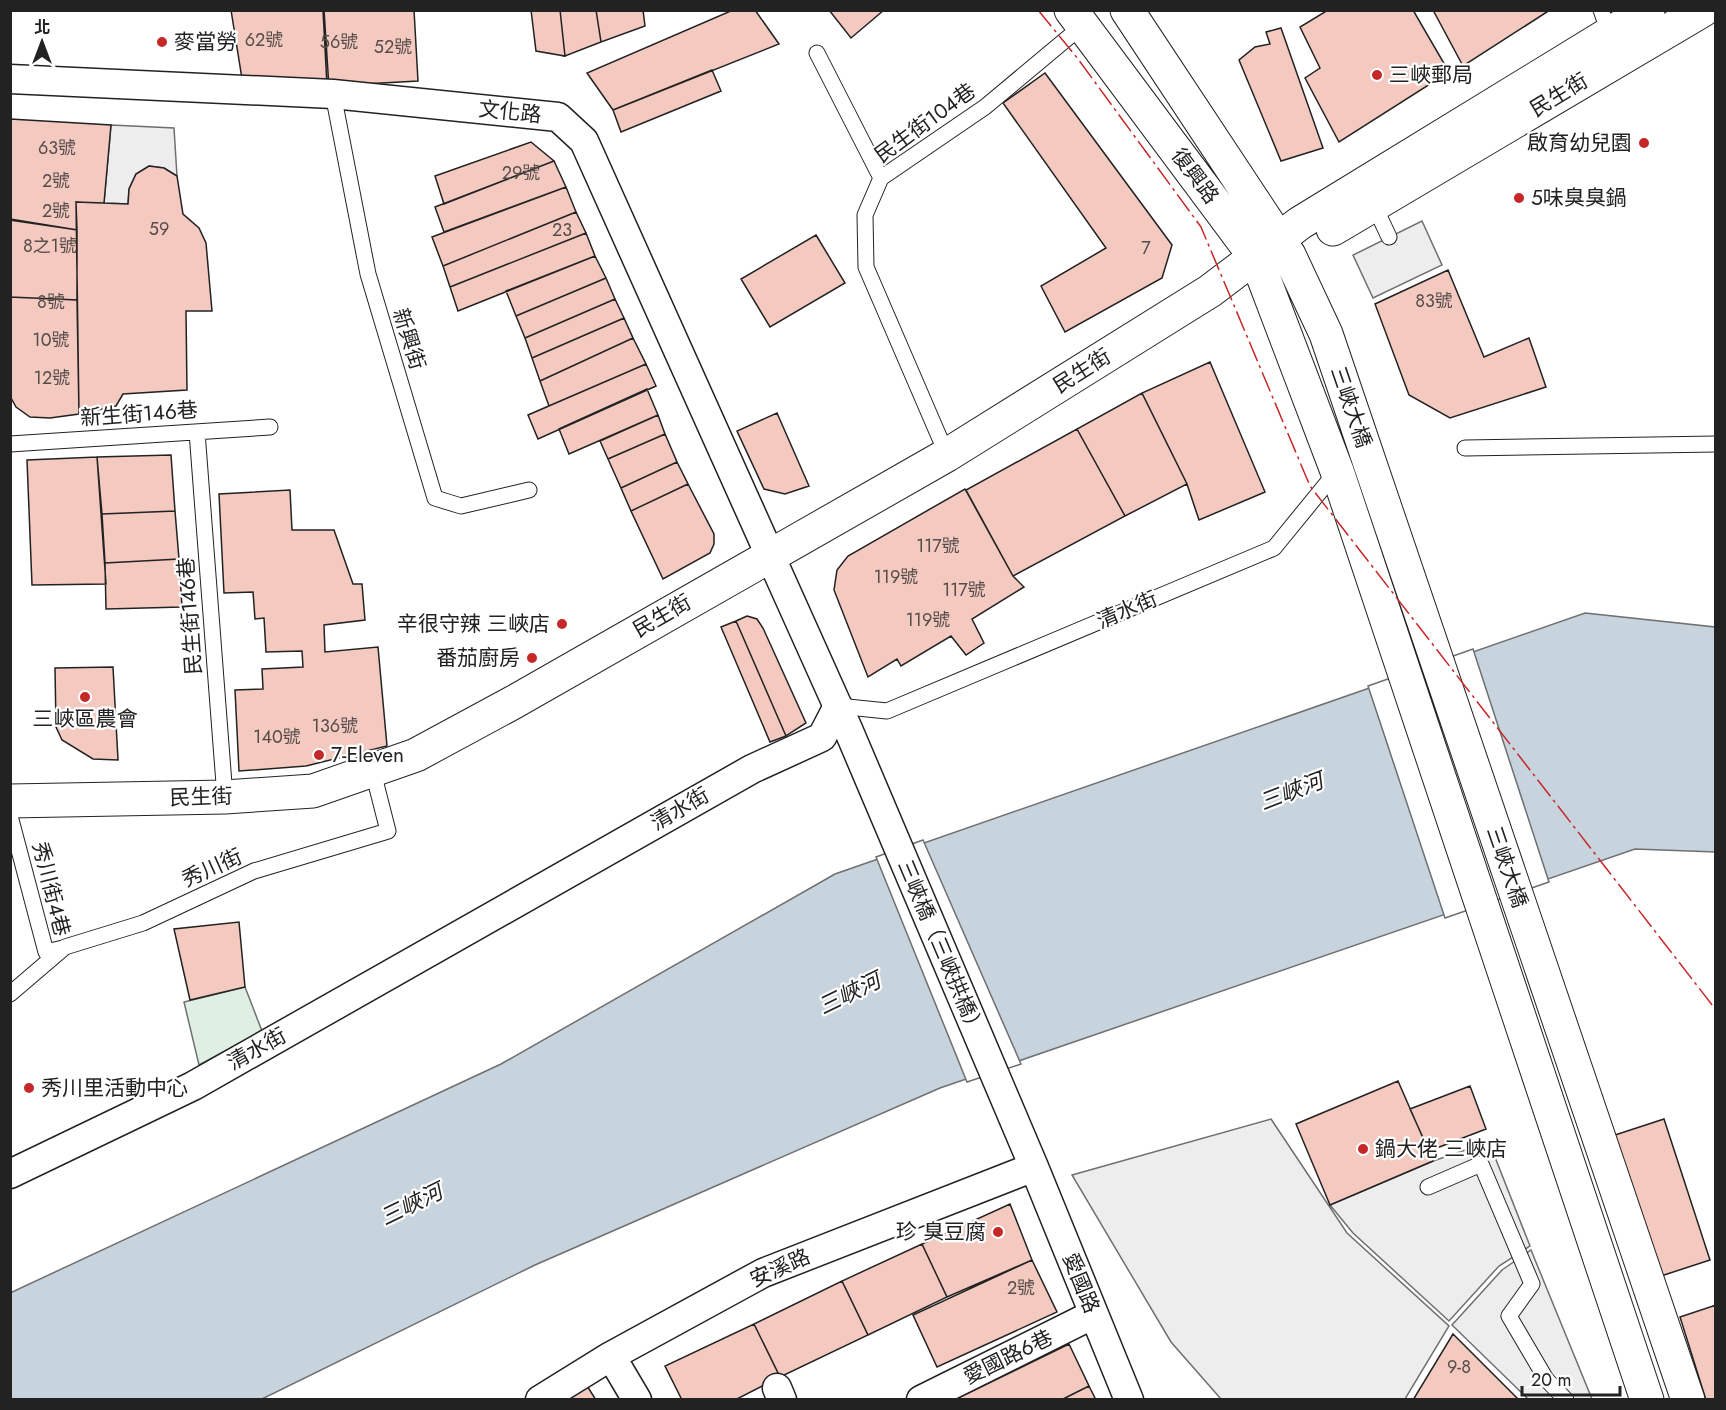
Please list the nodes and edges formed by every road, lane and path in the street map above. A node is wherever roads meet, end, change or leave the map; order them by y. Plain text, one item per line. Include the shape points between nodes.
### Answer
1 (1127, 10) edge
2 (1648, 10) edge
3 (1703, 10) edge
4 (1076, 18) edge
5 (1610, 35) edge
6 (817, 53) dead end
7 (10, 79) edge
8 (333, 94) junction
9 (881, 178) junction
10 (1374, 205) junction
11 (1389, 237) dead end
12 (1275, 250) junction
13 (1326, 334) joint
14 (1293, 356) joint
15 (270, 427) dead end
16 (196, 432) junction
17 (10, 444) edge
18 (1716, 444) edge
19 (1465, 448) dead end
20 (947, 455) junction
21 (1337, 471) junction
22 (529, 490) dead end
23 (771, 554) junction
24 (843, 717) junction
25 (373, 772) junction
26 (225, 797) junction
27 (10, 801) edge
28 (10, 816) edge
29 (65, 947) junction
30 (10, 994) edge
31 (1034, 1167) junction
32 (11, 1173) edge
33 (1428, 1187) dead end
34 (1094, 1314) junction
35 (611, 1356) junction
36 (540, 1400) edge
37 (637, 1400) edge
38 (921, 1400) edge
39 (1129, 1400) edge
40 (1566, 1400) edge
41 (1647, 1400) edge
42 (1688, 1400) edge

1 - 12 main road, 復興路
2 - 5 main road, 民生街
3 - 5 main road, 民生街
4 - 9 lane, 民生街104巷 via 985,107
4 - 12 main road, 復興路
5 - 10 main road, 民生街
5 - 12 main road, 民生街
6 - 9 lane
7 - 8 street, 文化路
8 - 22 lane, 新興街 via 368,274 435,498 461,506
8 - 23 street, 文化路 via 558,117 584,141
9 - 20 lane, 民生街104巷 via 865,215 866,267
10 - 11 lane
10 - 12 main road, 民生街
12 - 13 main road, 復興路
12 - 14 main road, 復興路
12 - 20 main road, 民生街
13 - 42 main road, 三峽大橋
14 - 21 main road, 三峽大橋
15 - 16 lane, 新生街146巷
16 - 17 lane, 新生街146巷
16 - 26 lane, 民生街146巷
18 - 19 lane
20 - 23 main road, 民生街
21 - 24 lane, 清水街 via 1274,548 887,711
21 - 41 main road, 三峽大橋
23 - 24 street, 文化路
23 - 25 main road, 民生街 via 514,702 417,755
24 - 31 street, 三峽橋（三峽拱橋）
24 - 32 street, 清水街 via 822,738 752,769 193,1086
25 - 26 main road, 民生街 via 313,791
25 - 29 lane, 秀川街 via 388,831 254,871 143,923
26 - 27 main road, 民生街
28 - 29 lane, 秀川街4巷 via 45,952
29 - 30 lane, 秀川街
31 - 34 street, 愛國路
31 - 35 street, 安溪路 via 763,1273
33 - 40 lane via 1481,1164 1532,1284 1509,1316 1546,1378
34 - 38 street, 愛國路6巷
34 - 39 street, 愛國路
35 - 36 street, 安溪路
35 - 37 street

